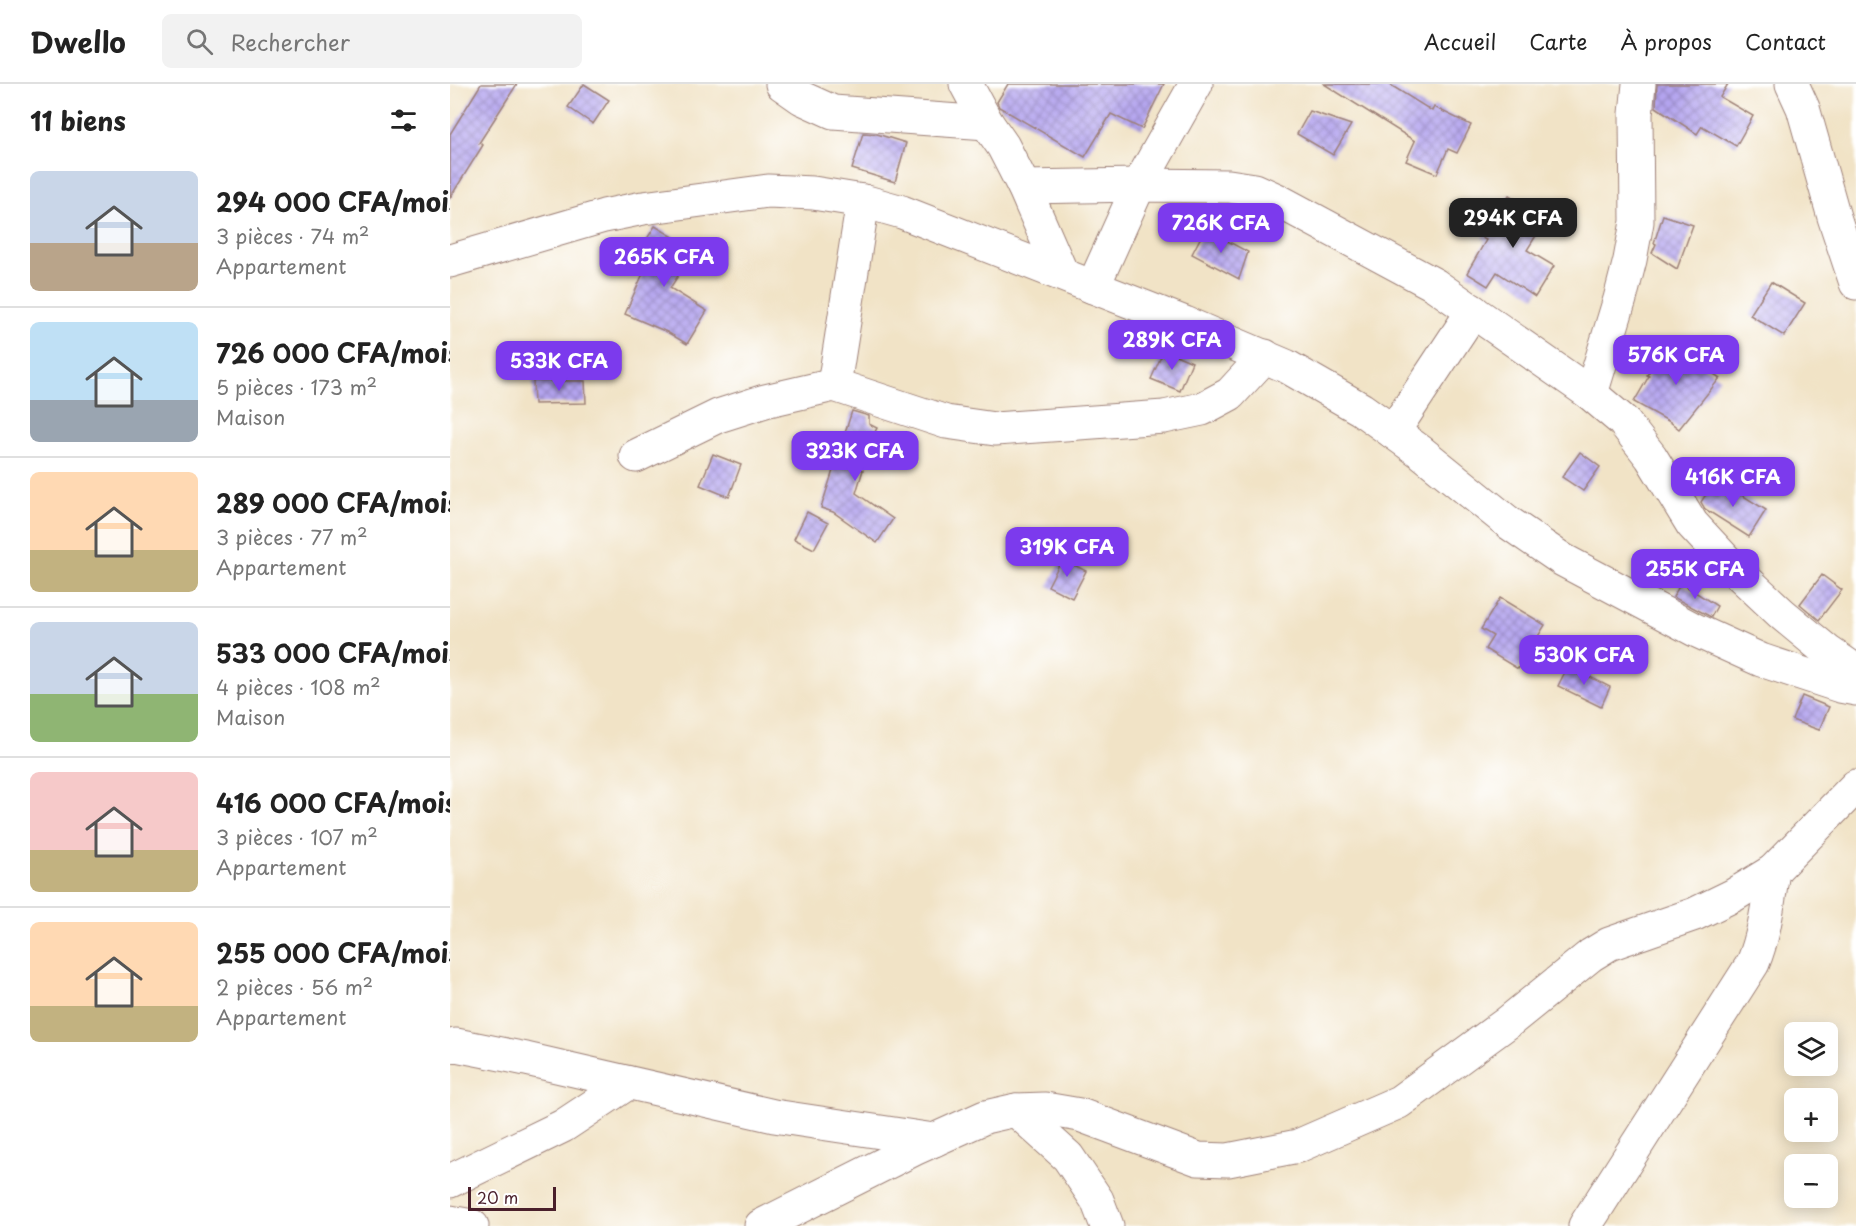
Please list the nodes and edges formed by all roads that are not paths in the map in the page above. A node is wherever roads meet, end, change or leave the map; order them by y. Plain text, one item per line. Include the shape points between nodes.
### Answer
1 (782, 84) edge
2 (966, 84) edge
3 (1196, 84) edge
4 (1638, 84) edge
5 (1792, 84) edge
6 (987, 123) junction
7 (1139, 185) junction
8 (1024, 187) junction
9 (863, 201) junction
10 (450, 261) edge
11 (1062, 274) junction
12 (1856, 284) edge
13 (1094, 287) junction
14 (1473, 311) junction
15 (1265, 356) junction
16 (834, 385) junction
17 (1591, 394) junction
18 (1393, 432) junction
19 (636, 456) dead end
20 (1856, 671) edge
21 (1856, 690) edge
22 (1856, 786) edge
23 (1773, 871) junction
24 (450, 1046) edge
25 (628, 1083) junction
26 (1016, 1110) junction
27 (934, 1140) junction
28 (450, 1181) edge
29 (450, 1222) edge
30 (472, 1226) edge
31 (761, 1226) edge
32 (1107, 1226) edge
33 (1586, 1226) edge

1 - 6 street via 833,112
2 - 6 street
3 - 7 street
4 - 17 street via 1637,222 1620,299
5 - 12 street via 1803,108
6 - 8 street
7 - 8 street
7 - 13 street
7 - 14 street via 1255,190 1435,285
8 - 11 street
9 - 10 street via 768,191 643,208
9 - 11 street via 902,212
9 - 16 street
11 - 13 street
13 - 15 street
14 - 17 street
14 - 18 street
15 - 16 street via 1230,393 1202,409 1164,417 995,429 946,422
15 - 18 street via 1361,409
16 - 19 street via 718,416
17 - 20 street via 1623,421 1651,457 1692,524 1732,567 1800,629
18 - 21 street via 1563,560 1761,660
22 - 23 street
23 - 26 street via 1734,896 1695,914 1591,955 1399,1102 1298,1146 1228,1160 1198,1159 1080,1115 1045,1109
23 - 33 street via 1760,947 1753,963
24 - 25 street
25 - 27 street via 774,1116
25 - 28 street via 563,1126
26 - 27 street via 985,1117
26 - 32 street via 1068,1157 1097,1200
27 - 31 street
29 - 30 street

